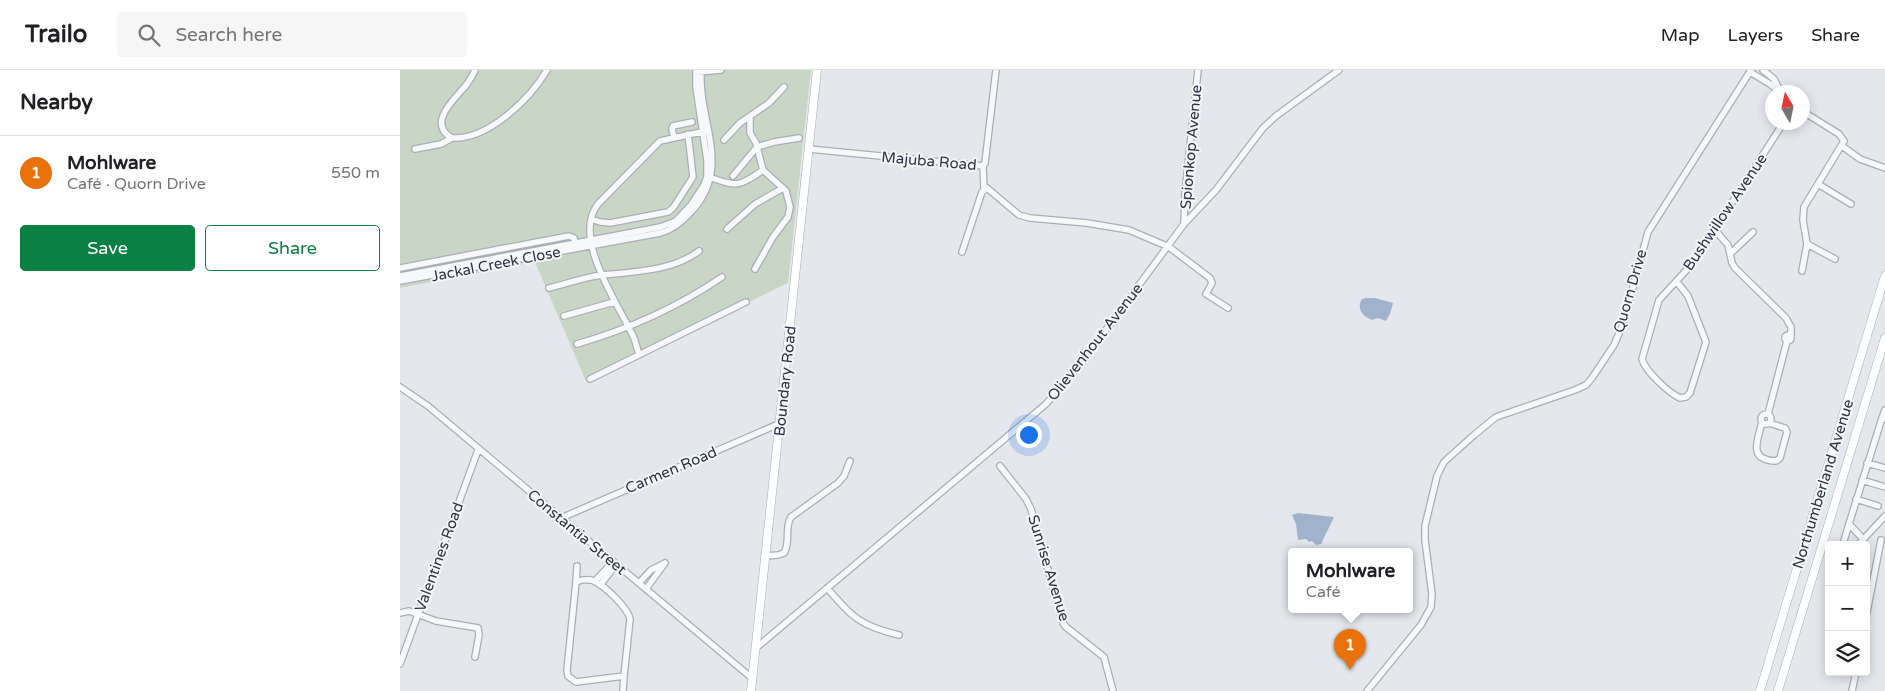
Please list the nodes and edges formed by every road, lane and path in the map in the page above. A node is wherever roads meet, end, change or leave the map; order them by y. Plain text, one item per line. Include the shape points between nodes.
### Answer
1 (475, 70) edge
2 (547, 70) edge
3 (721, 70) edge
4 (817, 70) edge
5 (996, 70) edge
6 (1198, 70) edge
7 (1339, 70) edge
8 (1763, 70) edge
9 (698, 71) edge
10 (1750, 71) edge
11 (1770, 85) edge
12 (1777, 85) edge
13 (784, 87) dead end
14 (1810, 116) edge
15 (750, 118) junction
16 (692, 122) dead end
17 (1779, 130) edge
18 (705, 131) junction
19 (688, 134) junction
20 (674, 137) junction
21 (452, 138) junction
22 (799, 138) dead end
23 (724, 140) dead end
24 (1842, 146) junction
25 (756, 148) junction
26 (415, 149) dead end
27 (809, 149) junction
28 (984, 166) junction
29 (1885, 168) edge
30 (763, 170) junction
31 (733, 176) dead end
32 (709, 178) junction
33 (1818, 184) junction
34 (784, 188) junction
35 (984, 189) junction
36 (1851, 204) dead end
37 (591, 219) junction
38 (1184, 224) junction
39 (727, 229) dead end
40 (1715, 230) junction
41 (1753, 232) dead end
42 (576, 243) junction
43 (592, 243) junction
44 (1807, 244) junction
45 (1169, 247) junction
46 (699, 251) dead end
47 (962, 252) dead end
48 (1731, 253) junction
49 (1834, 259) dead end
50 (400, 268) edge
51 (755, 269) dead end
52 (1802, 271) dead end
53 (601, 275) junction
54 (400, 276) edge
55 (1885, 276) edge
56 (722, 277) dead end
57 (400, 282) edge
58 (1677, 282) junction
59 (549, 288) dead end
60 (614, 302) junction
61 (746, 302) dead end
62 (1228, 308) dead end
63 (564, 316) dead end
64 (628, 327) junction
65 (1885, 338) edge
66 (577, 344) dead end
67 (639, 355) junction
68 (590, 379) dead end
69 (400, 387) edge
70 (1885, 410) edge
71 (1768, 414) junction
72 (1884, 419) edge
73 (1762, 422) junction
74 (781, 423) junction
75 (1769, 423) junction
76 (478, 450) junction
77 (850, 461) dead end
78 (1867, 464) junction
79 (1000, 466) dead end
80 (1885, 468) edge
81 (1862, 480) junction
82 (1885, 487) edge
83 (1856, 499) junction
84 (1878, 506) dead end
85 (1885, 516) edge
86 (561, 518) junction
87 (1849, 524) junction
88 (1863, 539) joint
89 (1881, 540) dead end
90 (1844, 541) edge
91 (766, 556) junction
92 (615, 563) junction
93 (577, 566) dead end
94 (641, 580) junction
95 (576, 582) junction
96 (597, 583) junction
97 (648, 586) junction
98 (827, 588) junction
99 (1870, 596) edge
100 (400, 613) edge
101 (418, 615) junction
102 (899, 634) dead end
103 (756, 648) junction
104 (475, 657) dead end
105 (400, 664) edge
106 (624, 676) junction
107 (1855, 676) edge
108 (753, 679) junction
109 (623, 691) edge
110 (751, 691) edge
111 (1113, 691) edge
112 (1367, 691) edge
113 (1760, 691) edge
114 (1778, 691) edge
115 (1852, 691) edge

1 - 21 street via 444,113 442,128
2 - 21 street via 510,113 477,132
3 - 9 street
4 - 27 main road, Boundary Road
5 - 28 street, Majuba Road
6 - 38 street, Spionkop Avenue via 1184,194
7 - 38 street, Olievenhout Avenue via 1269,122 1216,190
8 - 12 street
9 - 18 street
10 - 11 street
10 - 112 street, Quorn Drive via 1648,232 1621,329 1608,356 1592,378 1575,390 1496,417 1444,462 1437,476 1425,526 1431,607 1421,625
13 - 15 street
14 - 24 street via 1842,136
15 - 23 street via 740,123
15 - 25 street via 750,133
16 - 20 street via 673,126
17 - 40 street, Bushwillow Avenue
18 - 19 street
18 - 32 street via 712,156
19 - 20 street
19 - 37 street via 693,177 671,209 662,214 610,223
20 - 37 street via 655,145 598,204
21 - 26 street via 441,144
22 - 25 street
24 - 29 street via 1860,159
24 - 33 street
25 - 30 street
25 - 31 street
27 - 28 street, Majuba Road
27 - 74 main road, Boundary Road
28 - 35 street
30 - 32 street via 737,185
30 - 34 street
32 - 43 street via 692,205 672,223
33 - 36 street
33 - 44 street via 1804,207 1802,220
34 - 39 street via 756,204
34 - 51 street via 790,203 788,217
35 - 45 street via 989,189 1019,214 1030,218 1122,228
35 - 47 street
37 - 43 street
38 - 45 street, Olievenhout Avenue
40 - 48 street
40 - 58 street, Bushwillow Avenue
41 - 48 street
42 - 43 street, Jackal Creek Close
42 - 50 street via 569,236
42 - 54 street, Jackal Creek Close
43 - 53 street
43 - 57 street, Jackal Creek Close
44 - 49 street
44 - 52 street
45 - 62 street via 1211,280 1212,285 1206,294
45 - 98 street, Olievenhout Avenue via 1083,361 1046,404
46 - 53 street via 690,258 671,264
48 - 71 street via 1736,268 1791,327
53 - 59 street
53 - 60 street
55 - 113 main road, Northumberland Avenue
56 - 64 street via 685,300
58 - 58 street, Bushwillow Avenue via 1658,303 1642,359 1647,369 1680,398 1690,393 1706,342 1688,296
60 - 63 street
60 - 64 street
61 - 67 street
64 - 66 street
64 - 67 street
65 - 114 main road, Northumberland Avenue
67 - 68 street
69 - 76 street, Constantia Street via 428,406
70 - 72 street
71 - 73 street via 1762,416
71 - 75 street
72 - 78 street
73 - 75 street
73 - 75 street via 1756,451 1764,459 1776,462 1787,432
74 - 86 street, Carmen Road
74 - 91 main road, Boundary Road
76 - 86 street, Constantia Street
76 - 101 street, Valentines Road
77 - 91 street via 838,483 791,517 784,553
78 - 80 street
78 - 81 street
79 - 111 street, Sunrise Avenue via 1031,509 1063,623 1104,657
81 - 82 street
81 - 83 street
83 - 84 street
83 - 87 street
85 - 88 street
86 - 92 street, Constantia Street
87 - 88 street
87 - 90 street
89 - 99 street
91 - 103 main road, Boundary Road
92 - 94 street, Constantia Street
92 - 96 street
93 - 95 street
94 - 97 street, Constantia Street
94 - 97 street via 665,563
95 - 96 street via 588,580
95 - 106 street via 568,676 576,682
96 - 106 street via 624,606 629,615
97 - 108 street, Constantia Street
98 - 102 street via 850,615 878,630
98 - 103 street, Olievenhout Avenue
100 - 101 street
101 - 104 street via 478,628
101 - 105 street, Valentines Road
103 - 108 main road, Boundary Road
106 - 109 street
107 - 115 street
108 - 110 main road, Boundary Road

